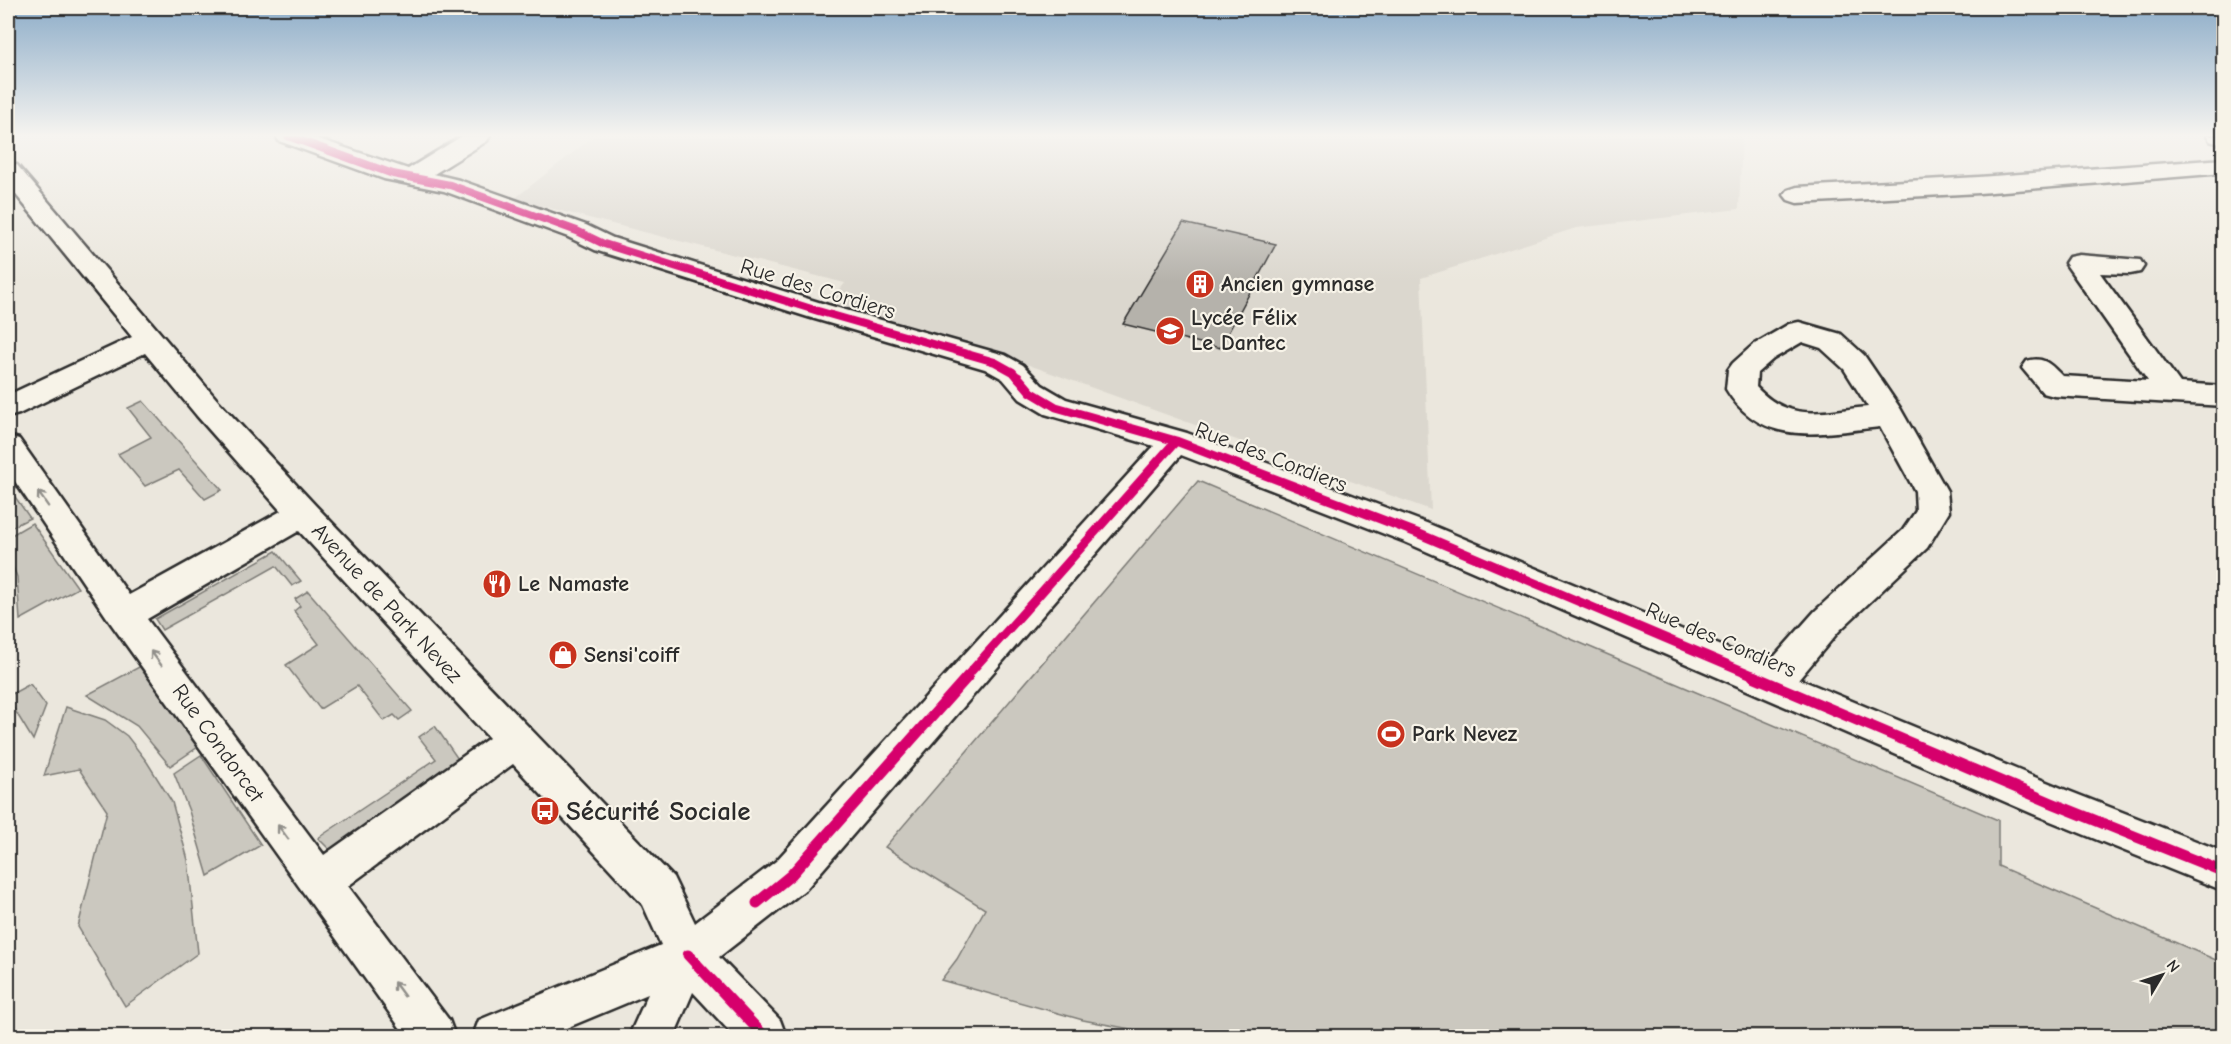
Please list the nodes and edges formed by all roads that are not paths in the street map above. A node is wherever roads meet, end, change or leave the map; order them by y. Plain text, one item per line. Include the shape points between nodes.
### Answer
1 (20, 185) edge
2 (449, 185) edge
3 (1956, 185) edge
4 (1797, 195) dead end
5 (2130, 266) dead end
6 (151, 339) junction
7 (2037, 368) dead end
8 (2171, 392) junction
9 (2223, 396) edge
10 (8, 407) edge
11 (1889, 416) junction
12 (1176, 441) junction
13 (8, 447) edge
14 (303, 513) junction
15 (124, 615) junction
16 (1774, 683) junction
17 (516, 740) junction
18 (2223, 872) edge
19 (320, 882) junction
20 (688, 955) junction
21 (433, 1036) edge
22 (495, 1036) edge
23 (651, 1036) edge
24 (764, 1036) edge

1 - 6 street, Avenue de Park Nevez
2 - 12 street, Rue des Cordiers via 615,247 995,362 1056,407
3 - 4 street
5 - 8 street via 2079,263
6 - 10 street
6 - 14 street, Avenue de Park Nevez via 208,409
7 - 8 street via 2054,386
8 - 9 street
11 - 11 street via 1854,362 1831,341 1799,332 1763,352 1743,370 1741,389 1760,410 1795,424
11 - 16 street via 1930,491 1933,512 1915,538 1827,621
12 - 16 street, Rue des Cordiers via 1417,533
12 - 20 street via 791,875
15 -> 13 street, Rue Condorcet
14 - 15 street
14 - 17 street, Avenue de Park Nevez
19 -> 15 street, Rue Condorcet
16 - 18 street, Rue des Cordiers
17 - 19 street
17 - 20 street, Avenue de Park Nevez via 658,891
21 -> 19 street, Rue Condorcet
20 - 22 street
20 - 23 street
20 - 24 street, Avenue de Park Nevez

